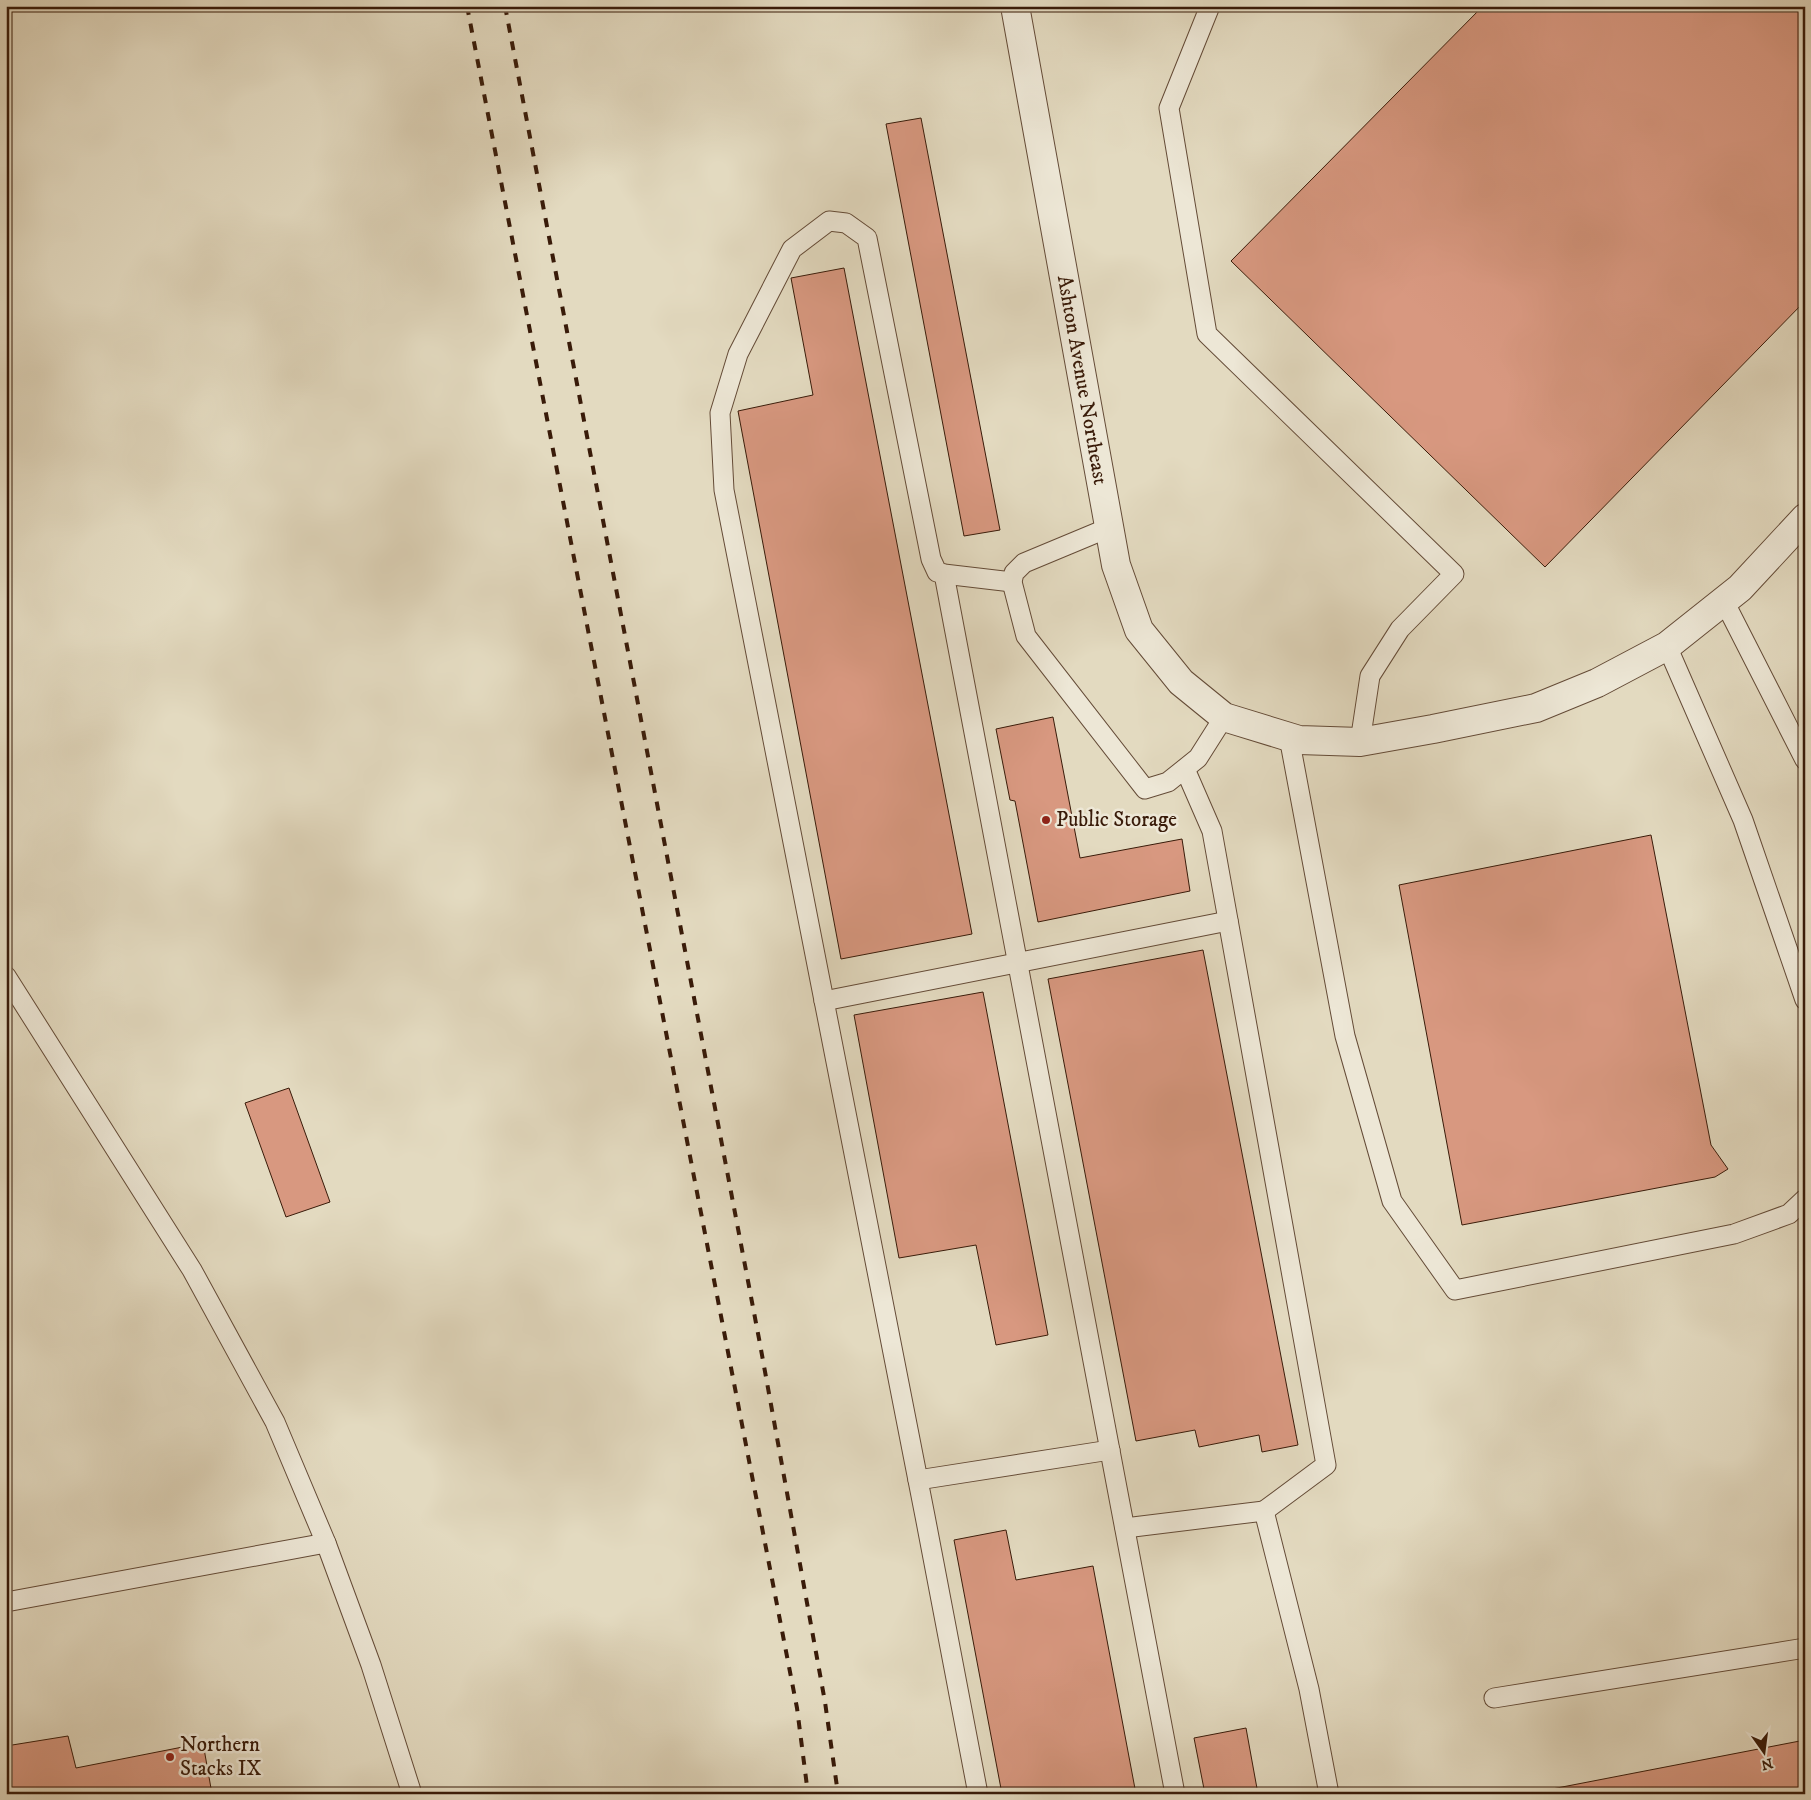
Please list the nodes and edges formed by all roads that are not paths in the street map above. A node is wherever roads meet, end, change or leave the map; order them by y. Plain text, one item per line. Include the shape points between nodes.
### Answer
1 (1015, 6) edge
2 (1210, 6) edge
3 (1805, 518) edge
4 (1108, 528) junction
5 (944, 574) junction
6 (1012, 582) junction
7 (1724, 601) junction
8 (1667, 646) junction
9 (1224, 717) junction
10 (1289, 737) junction
11 (1360, 742) junction
12 (1805, 760) edge
13 (1184, 769) junction
14 (1228, 921) junction
15 (1018, 963) junction
16 (6, 976) edge
17 (1805, 1000) edge
18 (824, 1002) junction
19 (1805, 1199) edge
20 (1110, 1450) junction
21 (918, 1480) junction
22 (1264, 1511) junction
23 (1125, 1528) junction
24 (326, 1543) junction
25 (6, 1602) edge
26 (1805, 1648) edge
27 (1494, 1698) dead end
28 (412, 1794) edge
29 (978, 1794) edge
30 (1175, 1794) edge
31 (1330, 1794) edge

1 - 4 street, Ashton Avenue Northeast
2 - 11 lane via 1169,108 1207,334 1454,574 1400,629 1370,676
3 - 7 street
4 - 6 lane via 1024,563 1014,573
4 - 9 street, Ashton Avenue Northeast via 1116,566 1139,630 1181,682
5 - 6 lane
5 - 15 lane
5 - 18 lane via 938,572 931,559 867,238 846,223 829,221 792,249 738,354 720,413 724,490
6 - 13 lane via 1026,636 1145,789 1168,782
7 - 8 street
7 - 12 lane
8 - 11 street via 1597,683 1536,708
8 - 17 lane via 1743,820
9 - 10 street
9 - 13 lane via 1198,758
10 - 11 street
10 - 19 lane via 1345,1036 1392,1201 1455,1290 1734,1234 1789,1214
13 - 14 lane via 1212,831
14 - 15 lane
14 - 22 lane via 1326,1465
15 - 18 lane
15 - 20 lane
16 - 24 lane via 192,1270 275,1422
18 - 21 lane
20 - 21 lane
20 - 23 lane
21 - 29 lane
22 - 23 lane
22 - 31 lane via 1309,1689
23 - 30 lane
24 - 25 lane
24 - 28 lane via 371,1665
26 - 27 lane

